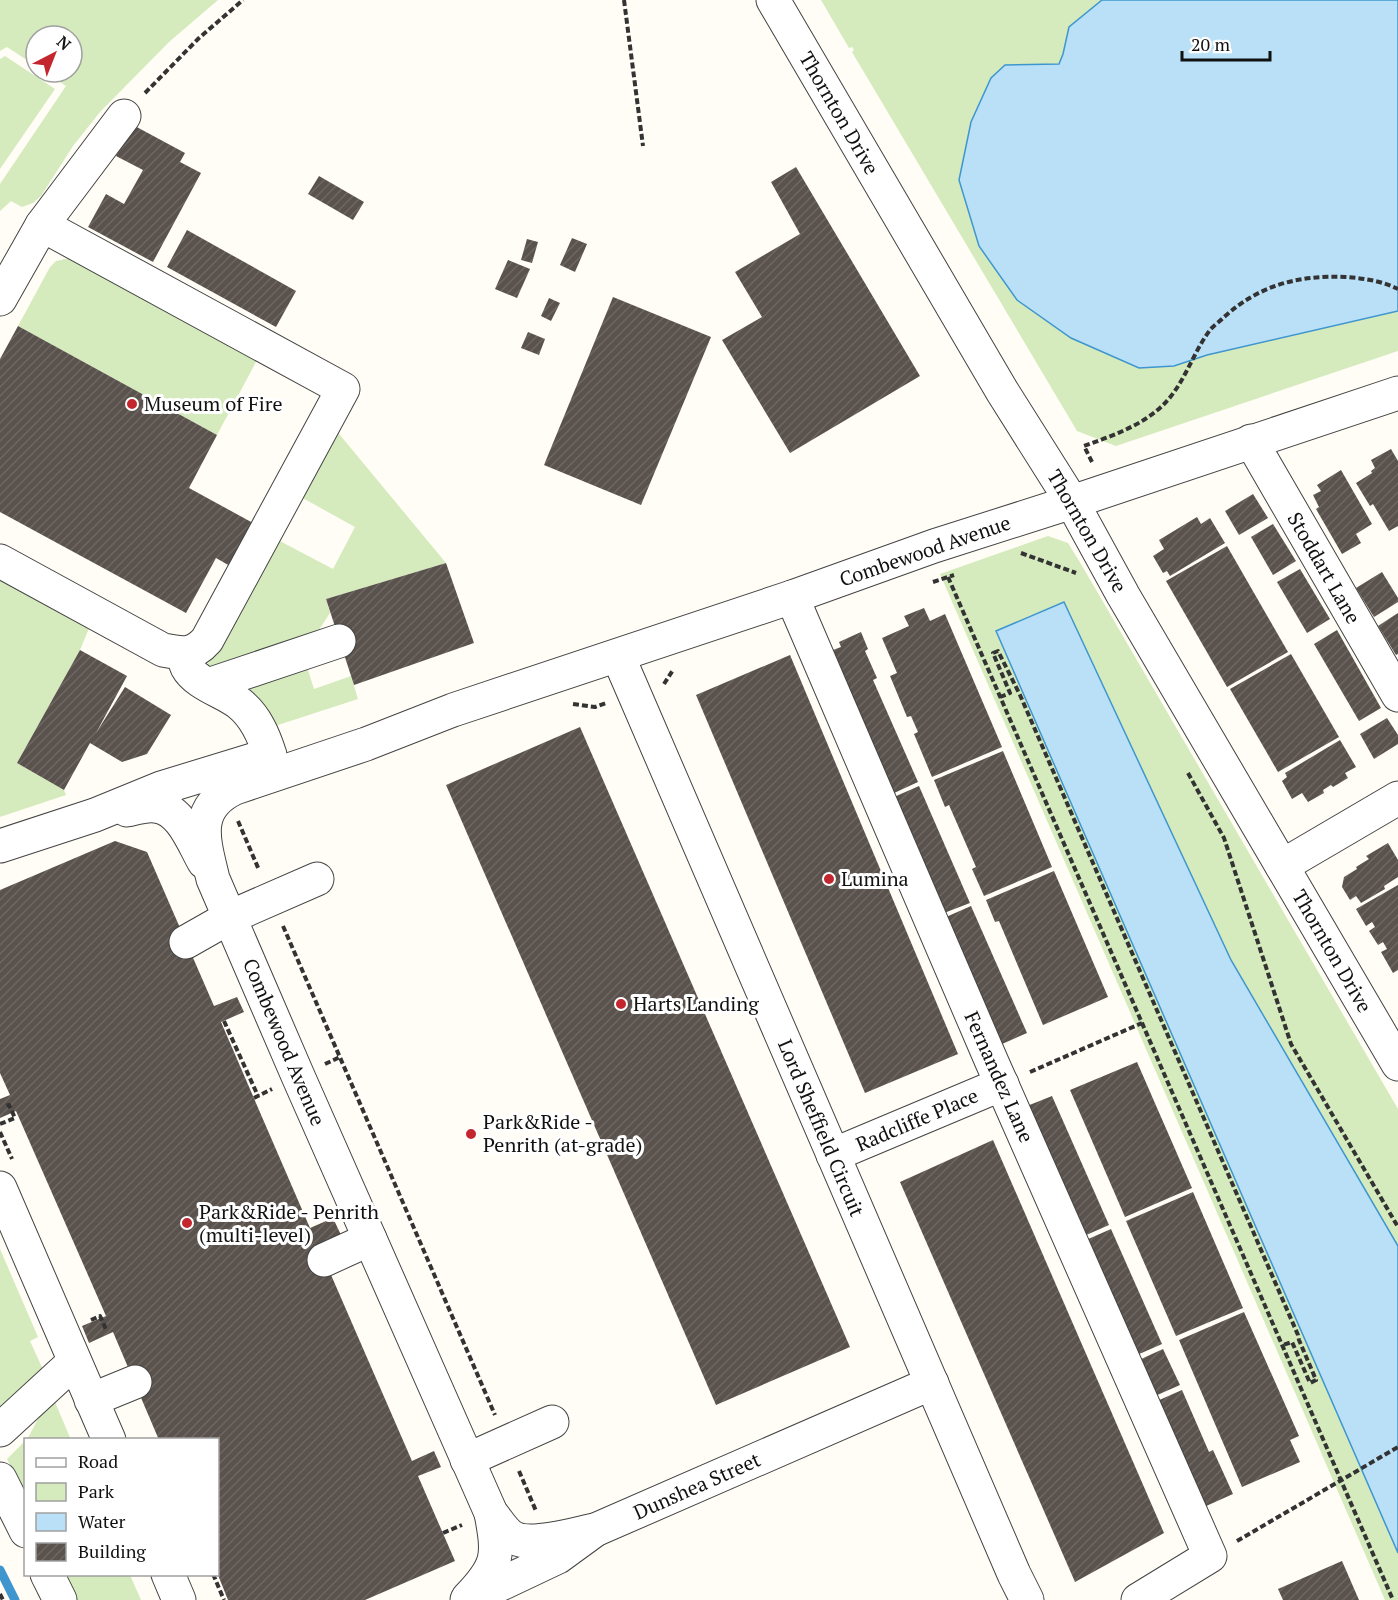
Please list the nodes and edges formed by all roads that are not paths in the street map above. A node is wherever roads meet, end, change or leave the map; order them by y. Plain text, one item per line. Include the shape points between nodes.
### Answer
1 (773, 0) edge
2 (124, 116) road end
3 (42, 225) junction
4 (8, 265) edge
5 (0, 299) edge
6 (1398, 393) edge
7 (1251, 441) junction
8 (1072, 502) junction
9 (0, 561) edge
10 (792, 597) junction
11 (339, 641) dead end
12 (183, 654) junction
13 (618, 656) junction
14 (208, 685) junction
15 (1398, 695) edge
16 (453, 710) junction
17 (270, 755) junction
18 (1398, 798) edge
19 (95, 815) junction
20 (0, 846) edge
21 (1282, 866) junction
22 (213, 879) junction
23 (317, 879) dead end
24 (230, 917) junction
25 (186, 942) dead end
26 (1398, 1064) edge
27 (1002, 1084) junction
28 (833, 1155) junction
29 (0, 1188) edge
30 (370, 1239) junction
31 (324, 1260) dead end
32 (74, 1362) junction
33 (135, 1382) dead end
34 (932, 1383) junction
35 (91, 1400) junction
36 (552, 1422) dead end
37 (0, 1430) edge
38 (108, 1438) edge
39 (467, 1460) junction
40 (0, 1479) edge
41 (480, 1518) junction
42 (24, 1527) edge
43 (595, 1530) junction
44 (48, 1576) edge
45 (168, 1576) edge
46 (60, 1600) edge
47 (179, 1600) edge
48 (467, 1600) edge
49 (1027, 1600) edge
50 (1138, 1600) edge

1 - 8 street, Thornton Drive via 1002,392
2 - 3 street
3 - 4 street
3 - 12 street via 343,389 207,640 199,649
4 - 5 street
6 - 7 street, Combewood Avenue
7 - 8 street, Combewood Avenue
7 - 15 street, Stoddart Lane
8 - 10 street, Combewood Avenue
8 - 21 street, Thornton Drive
9 - 12 street via 164,650
10 - 13 street, Combewood Avenue
10 - 27 street, Fernandez Lane
11 - 14 street
12 - 14 street via 187,667
13 - 16 street, Combewood Avenue
13 - 28 street, Lord Sheffield Circuit
14 - 17 street via 242,705 263,735
16 - 17 street, Combewood Avenue via 367,727
16 - 22 street, Combewood Avenue via 224,793 205,819
17 - 19 street, Combewood Avenue via 162,788
18 - 21 street
19 - 20 street, Combewood Avenue
19 - 22 street via 152,805 171,811 186,829
21 - 26 street, Thornton Drive
22 - 24 street, Combewood Avenue
23 - 24 street
24 - 25 street
24 - 30 street, Combewood Avenue
27 - 28 street, Radcliffe Place
27 - 50 street, Fernandez Lane via 1210,1556
28 - 34 street, Lord Sheffield Circuit
29 - 32 street
30 - 31 street
30 - 39 street, Combewood Avenue
32 - 35 street
32 - 37 street
33 - 35 street
34 - 43 street, Dunshea Street
34 - 49 street, Lord Sheffield Circuit
35 - 38 street
36 - 39 street
39 - 41 street, Combewood Avenue
40 - 42 street
41 - 43 street, Combewood Avenue via 524,1541
41 - 48 street, Combewood Avenue via 495,1543 493,1567
43 - 48 street, Dunshea Street via 558,1557
44 - 46 street
45 - 47 street

